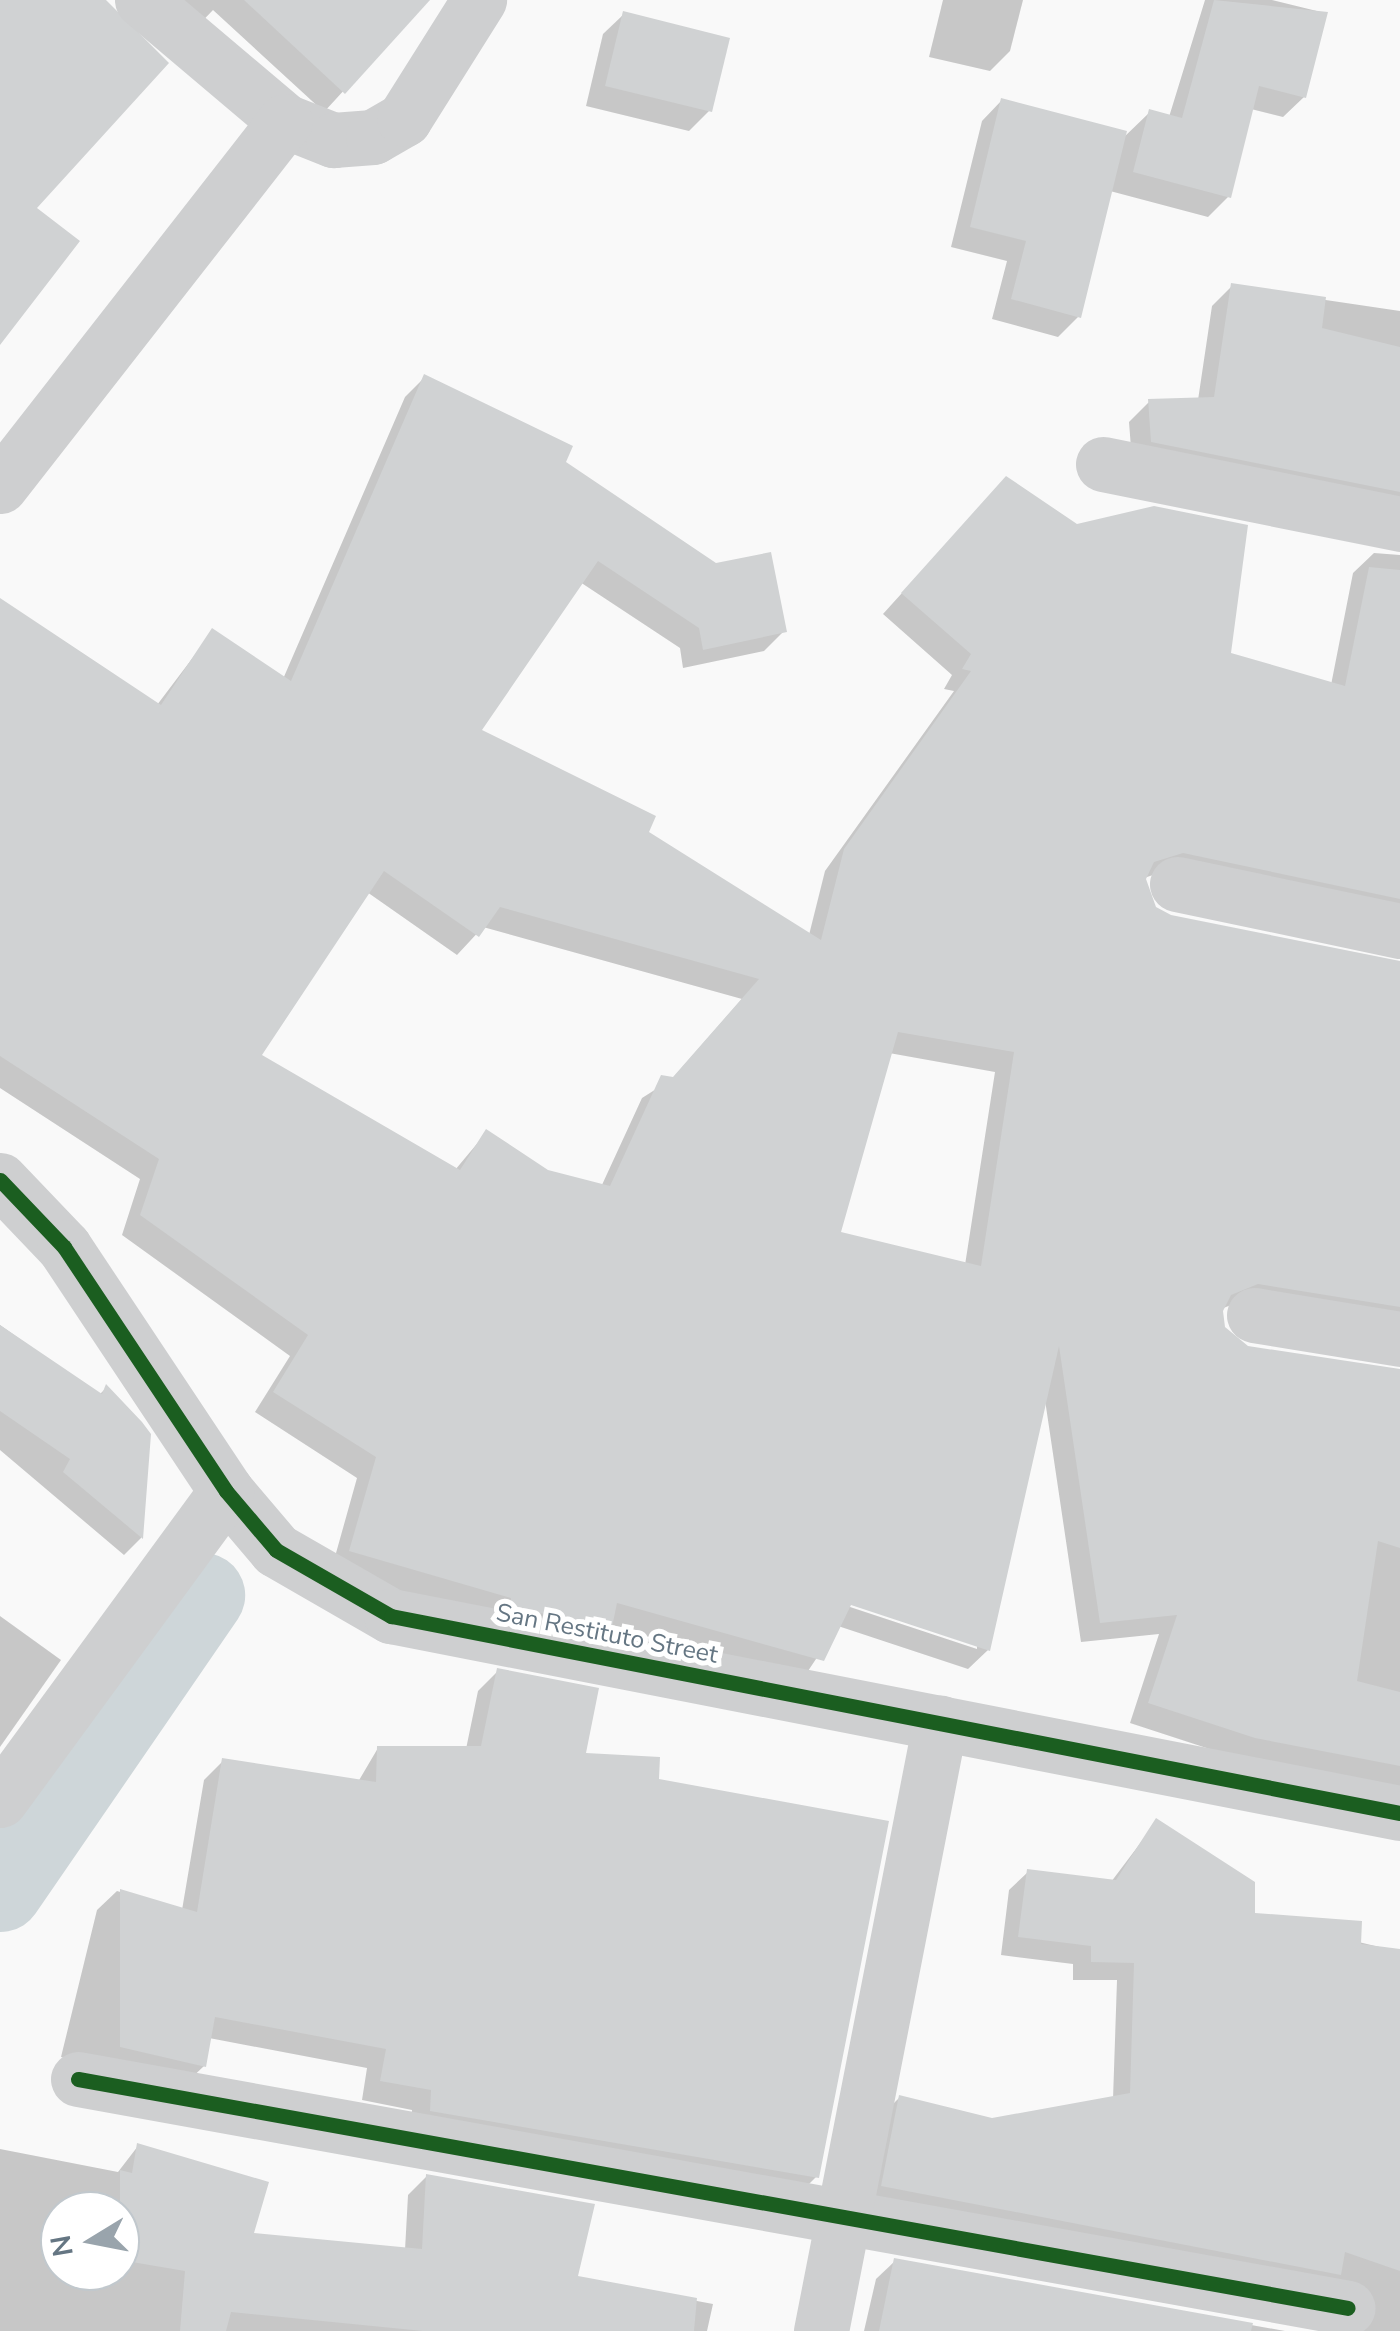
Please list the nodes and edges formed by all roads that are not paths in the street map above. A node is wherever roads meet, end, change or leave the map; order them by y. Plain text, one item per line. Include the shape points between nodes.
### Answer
1 (142, 0) edge
2 (479, 0) edge
3 (285, 121) junction
4 (1103, 464) dead end
5 (0, 486) edge
6 (1400, 524) edge
7 (1177, 884) dead end
8 (1400, 930) edge
9 (0, 1180) edge
10 (1254, 1315) dead end
11 (1400, 1339) edge
12 (226, 1491) junction
13 (940, 1724) junction
14 (0, 1800) edge
15 (1400, 1812) edge
16 (78, 2078) dead end
17 (843, 2217) junction
18 (1348, 2308) dead end
19 (821, 2331) edge

1 - 3 street
2 - 3 street via 404,119 373,136 333,140
3 - 5 street
4 - 6 street
7 - 8 street
9 - 12 street, San Restituto Street via 64,1247
10 - 11 street
12 - 13 street, San Restituto Street via 276,1550 390,1616
12 - 14 street
13 - 15 street, San Restituto Street
13 - 17 street
16 - 17 street
17 - 18 street
17 - 19 street

